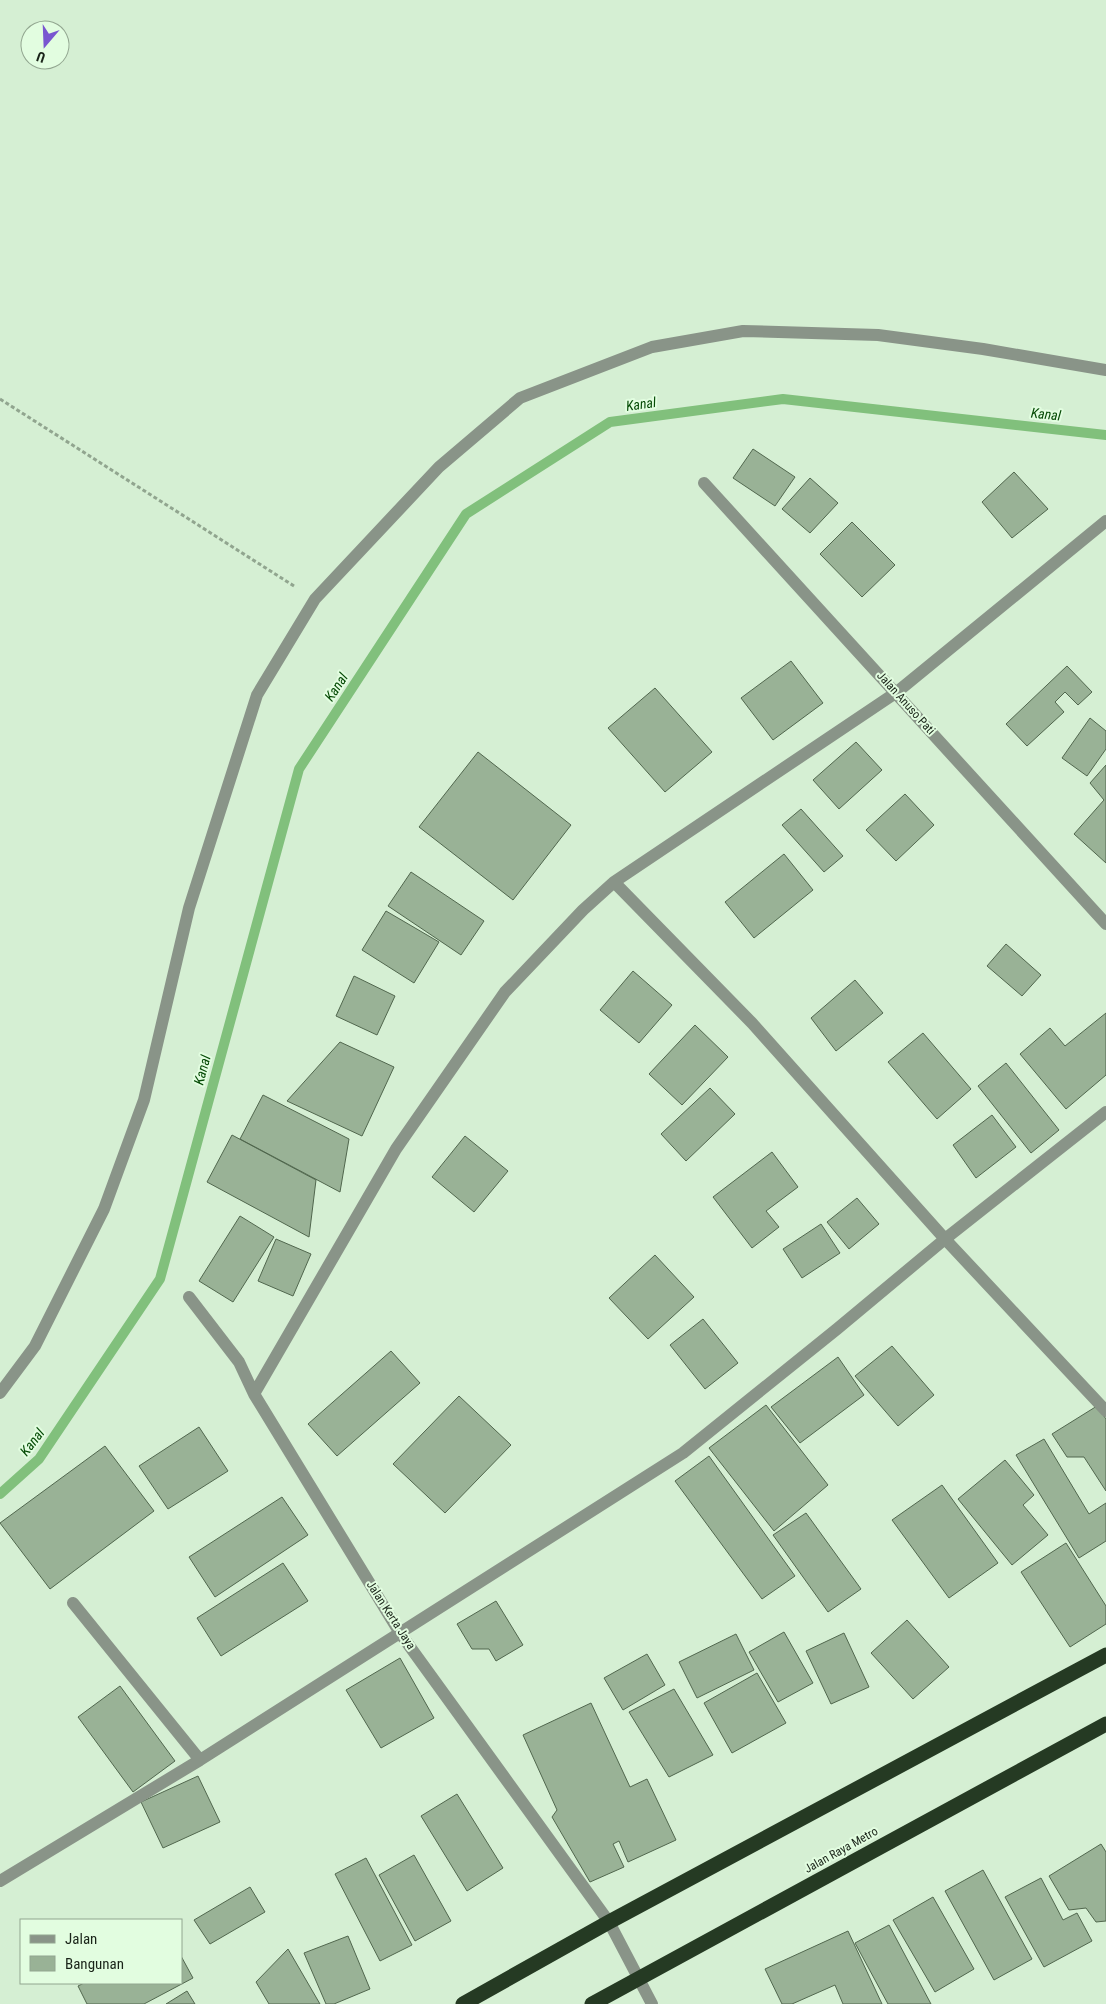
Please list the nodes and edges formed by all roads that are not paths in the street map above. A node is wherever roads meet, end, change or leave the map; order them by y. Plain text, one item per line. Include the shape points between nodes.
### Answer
1 (1106, 370) edge
2 (704, 483) dead end
3 (1106, 521) edge
4 (897, 692) junction
5 (614, 882) junction
6 (1106, 924) edge
7 (1106, 1112) edge
8 (945, 1239) junction
9 (189, 1297) dead end
10 (0, 1393) edge
11 (254, 1394) junction
12 (1106, 1411) edge
13 (73, 1603) dead end
14 (400, 1633) junction
15 (1106, 1655) edge
16 (1106, 1724) edge
17 (200, 1760) junction
18 (0, 1881) edge
19 (609, 1922) junction
20 (639, 1978) junction
21 (463, 2004) edge
22 (592, 2004) edge
23 (652, 2004) edge

1 - 10 street via 878,335 743,331 652,347 520,398 439,467 316,599 257,695 189,908 144,1100 104,1209 35,1346
2 - 4 street, Jalan Anuso Pati
3 - 4 street
4 - 5 street
4 - 6 street, Jalan Anuso Pati
5 - 8 street via 752,1023
5 - 11 street via 505,992 396,1149
7 - 8 street
8 - 12 street
8 - 14 street via 682,1453
9 - 11 street, Jalan Kerta Jaya via 240,1362
11 - 14 street, Jalan Kerta Jaya
13 - 17 street
14 - 17 street
14 - 19 street, Jalan Kerta Jaya
15 - 19 highway
16 - 20 highway, Jalan Raya Metro
17 - 18 street
19 - 20 street, Jalan Kerta Jaya
19 - 21 highway
20 - 22 highway, Jalan Raya Metro
20 - 23 street, Jalan Kerta Jaya

